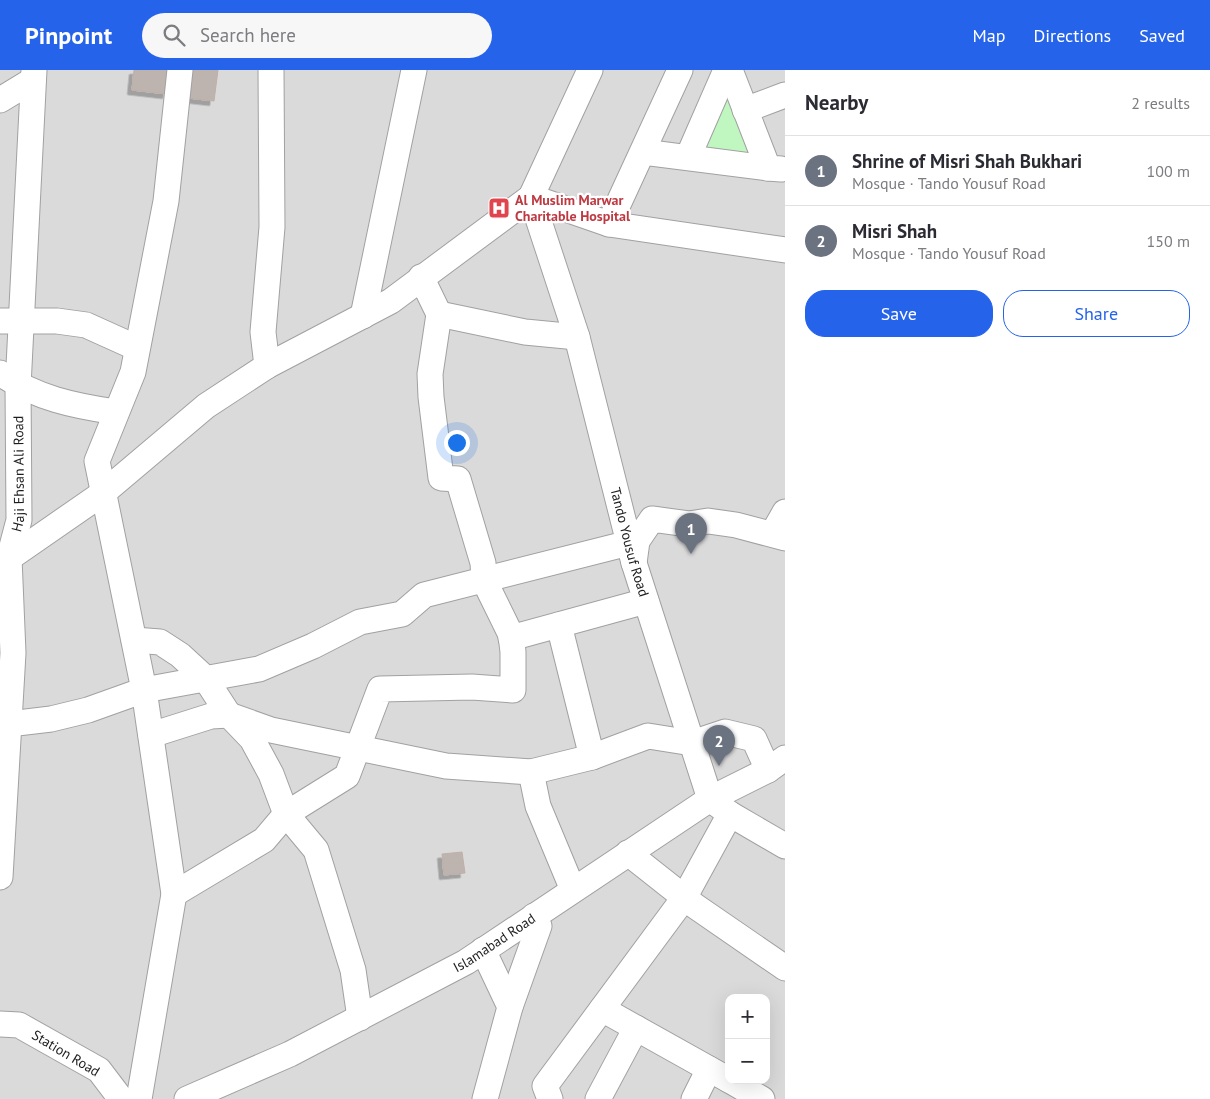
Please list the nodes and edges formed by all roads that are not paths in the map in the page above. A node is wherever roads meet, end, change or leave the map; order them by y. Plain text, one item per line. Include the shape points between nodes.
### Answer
1 (180, 70) edge
2 (270, 70) edge
3 (414, 70) edge
4 (590, 70) edge
5 (680, 70) edge
6 (728, 70) edge
7 (33, 75) edge
8 (785, 95) edge
9 (0, 100) edge
10 (745, 110) junction
11 (643, 152) junction
12 (688, 158) junction
13 (777, 168) edge
14 (531, 197) junction
15 (609, 224) junction
16 (785, 250) edge
17 (421, 277) junction
18 (439, 314) junction
19 (363, 316) junction
20 (11, 321) edge
21 (577, 337) junction
22 (137, 348) junction
23 (267, 366) junction
24 (9, 380) edge
25 (116, 412) junction
26 (103, 494) junction
27 (781, 528) edge
28 (631, 553) junction
29 (4, 561) edge
30 (484, 580) junction
31 (646, 601) junction
32 (559, 625) junction
33 (511, 638) junction
34 (134, 640) junction
35 (205, 678) junction
36 (5, 690) edge
37 (144, 690) junction
38 (229, 715) junction
39 (5, 725) edge
40 (151, 735) junction
41 (692, 743) junction
42 (358, 749) junction
43 (4, 757) edge
44 (592, 757) junction
45 (777, 764) edge
46 (531, 772) junction
47 (710, 799) junction
48 (286, 814) junction
49 (730, 814) junction
50 (785, 846) edge
51 (628, 854) junction
52 (0, 877) edge
53 (573, 890) junction
54 (174, 894) junction
55 (684, 898) junction
56 (534, 916) junction
57 (482, 950) junction
58 (785, 968) edge
59 (510, 1007) junction
60 (602, 1009) junction
61 (360, 1018) junction
62 (0, 1024) edge
63 (636, 1028) junction
64 (722, 1077) edge
65 (121, 1099) edge
66 (139, 1099) edge
67 (187, 1099) edge
68 (485, 1099) edge
69 (550, 1099) edge
70 (598, 1099) edge
71 (694, 1099) edge
72 (762, 1099) edge

1 - 22 street via 166,201
2 - 23 street via 272,227 263,332
3 - 19 street
4 - 14 street
5 - 11 street
6 - 10 street
6 - 12 street
7 - 9 street
7 - 20 street, Haji Ehsan Ali Road
8 - 10 street
10 - 13 street
11 - 12 street
11 - 15 street
12 - 13 street
14 - 15 street
14 - 17 street
14 - 21 street, Tando Yousuf Road
15 - 16 street
17 - 18 street
17 - 19 street via 391,301
18 - 21 street via 525,332
18 - 30 street via 430,374 441,478 458,479 483,563
19 - 23 street
20 - 22 street via 86,325
20 - 24 street, Haji Ehsan Ali Road
21 - 28 street, Tando Yousuf Road
22 - 25 street via 133,372
23 - 26 street via 206,406
24 - 25 street via 69,405
24 - 29 street, Haji Ehsan Ali Road via 18,520
25 - 26 street via 97,461
26 - 29 street
26 - 34 street
27 - 28 street via 652,519
28 - 30 street
28 - 31 street, Tando Yousuf Road
29 - 36 street, Haji Ehsan Ali Road via 13,653
30 - 33 street
30 - 35 street via 424,595 402,614 360,622 259,669
31 - 32 street
31 - 41 street, Tando Yousuf Road
32 - 33 street
32 - 44 street
33 - 42 street via 512,690 380,689
34 - 35 street via 160,642
34 - 37 street
35 - 37 street
35 - 38 street
36 - 39 street, Haji Ehsan Ali Road
37 - 39 street via 51,720
37 - 40 street
38 - 40 street via 211,716
38 - 42 street via 271,730
38 - 48 street via 252,739 271,774
39 - 43 street, Haji Ehsan Ali Road
40 - 54 street
41 - 44 street via 648,736
41 - 45 street via 725,732 754,739
41 - 47 street, Tando Yousuf Road
42 - 46 street via 446,766
42 - 48 street via 347,776
43 - 52 street, Haji Ehsan Ali Road
44 - 46 street
45 - 47 street, Islamabad Road
46 - 53 street via 538,806
47 - 49 street
47 - 51 street, Islamabad Road
48 - 54 street via 264,840
48 - 61 street via 316,850 352,970
49 - 50 street
49 - 55 street
51 - 53 street, Islamabad Road
51 - 55 street
53 - 56 street, Islamabad Road
54 - 66 street
55 - 58 street
55 - 60 street
56 - 57 street, Islamabad Road
56 - 59 street via 539,926
57 - 59 street
57 - 61 street, Islamabad Road via 466,962
59 - 68 street
60 - 63 street
60 - 69 street via 545,1086
61 - 67 street, Islamabad Road via 290,1054
62 - 65 street, Station Road via 19,1025 99,1070
63 - 64 street
63 - 70 street
64 - 71 street
64 - 72 street

